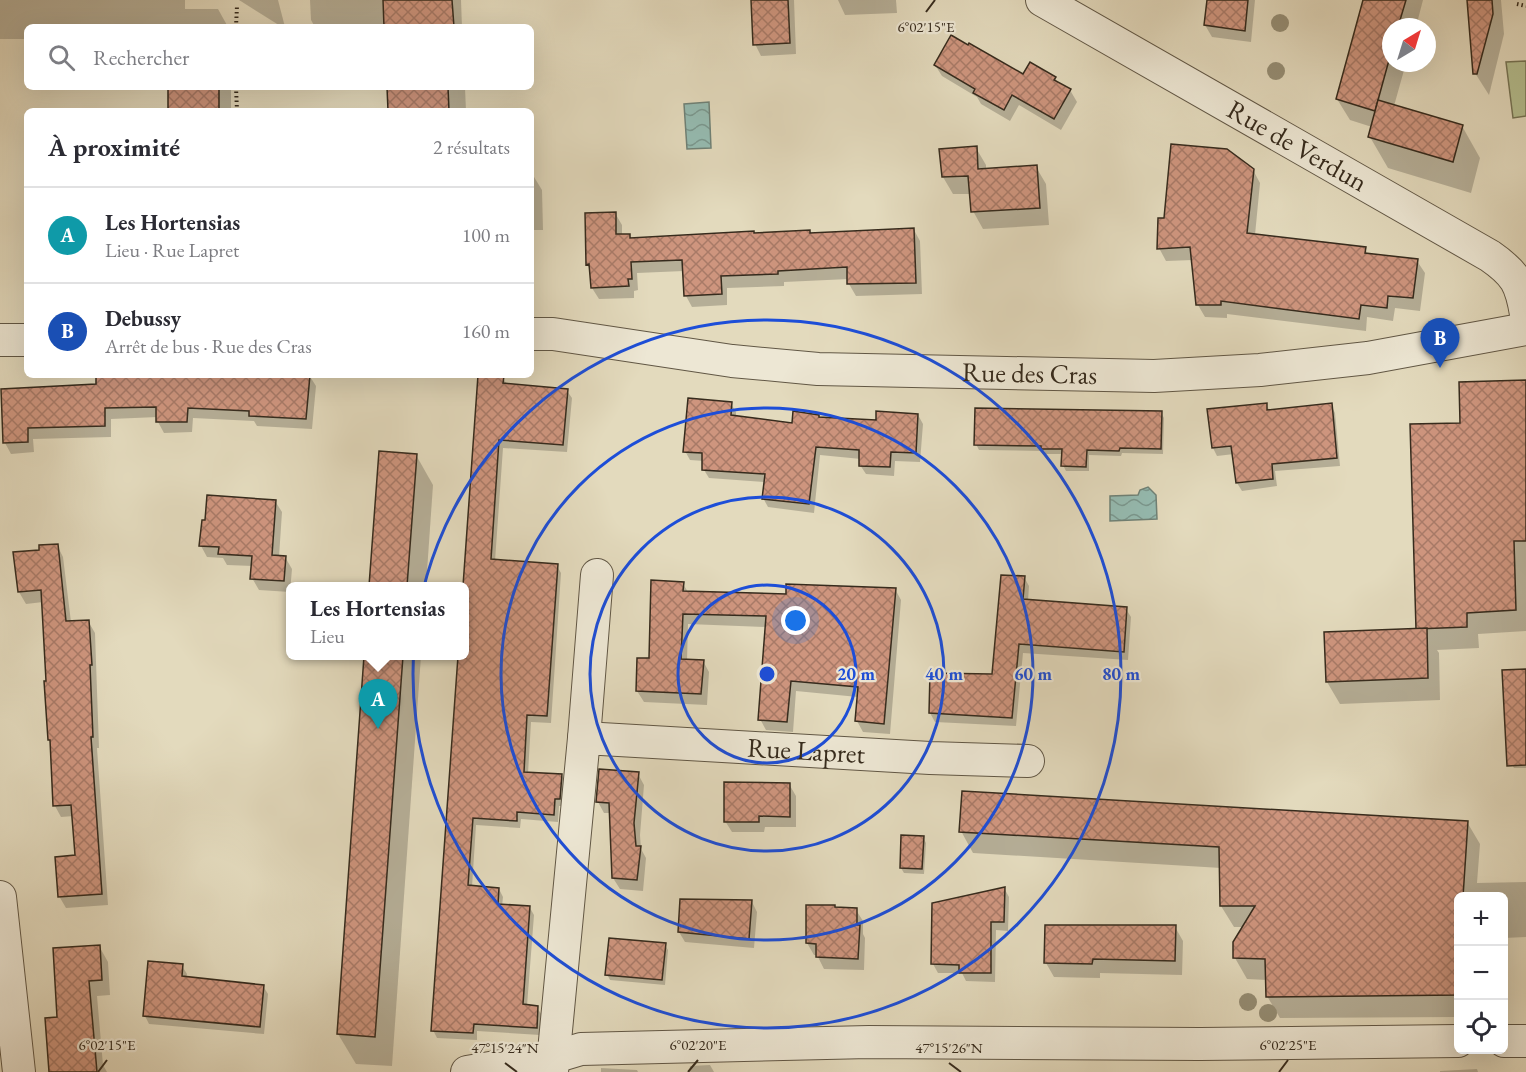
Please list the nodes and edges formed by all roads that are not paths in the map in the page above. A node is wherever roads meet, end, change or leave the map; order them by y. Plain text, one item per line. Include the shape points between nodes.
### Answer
1 (1042, 0) edge
2 (1526, 314) edge
3 (1526, 329) edge
4 (534, 334) edge
5 (24, 339) edge
6 (0, 340) edge
7 (597, 575) dead end
8 (584, 738) junction
9 (1028, 761) dead end
10 (0, 897) edge
11 (1454, 1041) edge
12 (1508, 1041) edge
13 (1526, 1041) edge
14 (553, 1065) edge
15 (19, 1072) edge
16 (467, 1072) edge

1 - 2 street, Rue de Verdun via 1504,266 1515,276
3 - 4 street, Rue des Cras via 1368,358 1154,376 818,369
5 - 6 street
7 - 8 street
8 - 9 street, Rue Lapret
8 - 14 street
10 - 15 street
11 - 14 street via 869,1042 581,1048
12 - 13 street
14 - 16 street

